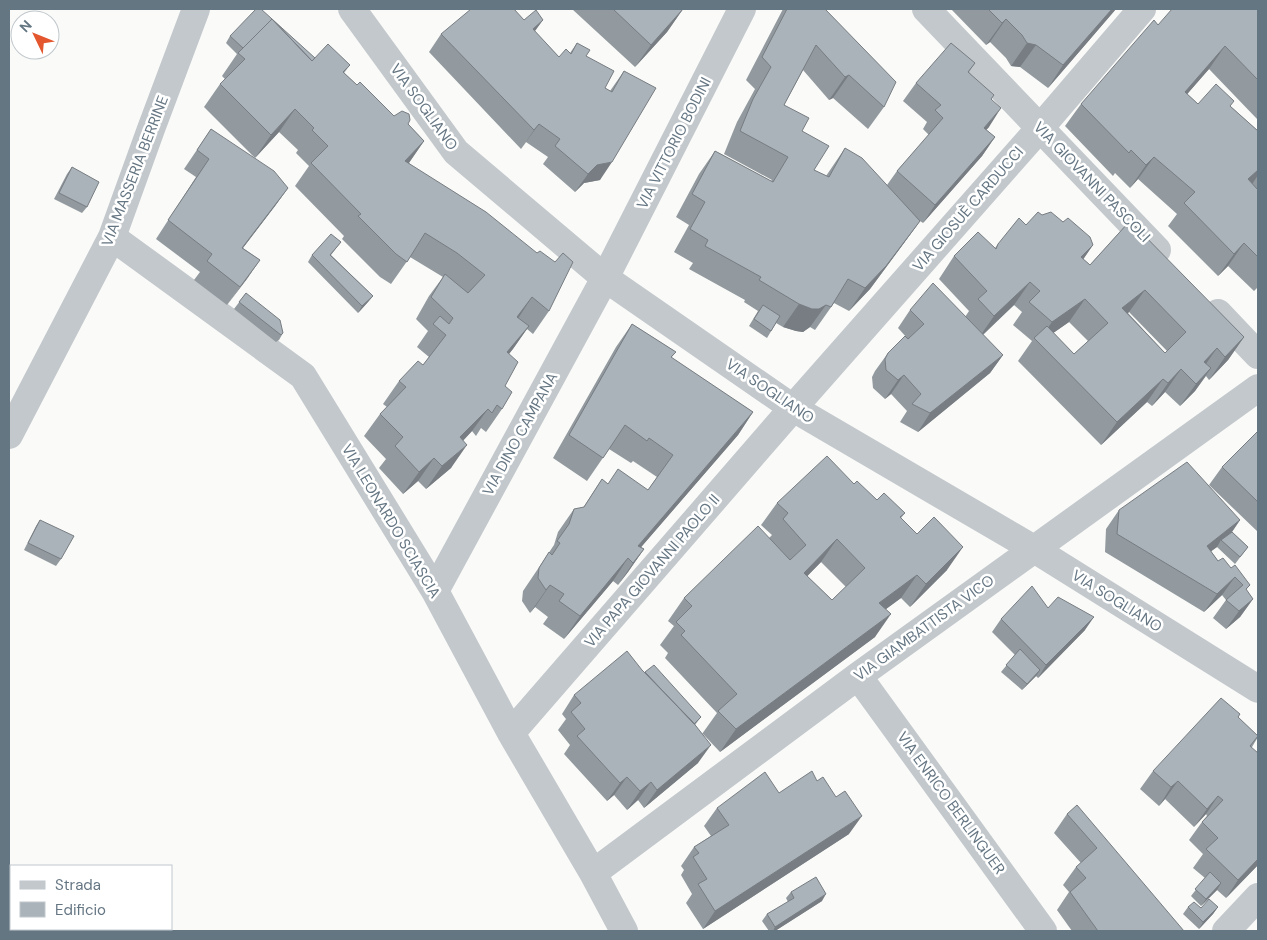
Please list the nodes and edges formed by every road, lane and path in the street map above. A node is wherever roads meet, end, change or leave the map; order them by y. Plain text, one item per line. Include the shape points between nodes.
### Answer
1 (196, 9) edge
2 (352, 9) edge
3 (742, 9) edge
4 (926, 9) edge
5 (1142, 9) edge
6 (1040, 128) junction
7 (112, 237) junction
8 (1176, 270) edge
9 (605, 278) junction
10 (1204, 298) edge
11 (1258, 355) edge
12 (1258, 388) edge
13 (793, 408) junction
14 (9, 435) edge
15 (1034, 549) junction
16 (435, 591) junction
17 (858, 676) junction
18 (1258, 689) edge
19 (511, 733) junction
20 (593, 873) junction
21 (1258, 897) edge
22 (624, 931) edge
23 (1043, 931) edge
24 (1226, 931) edge

1 - 7 street, VIA MASSERIA BERRINE
2 - 9 street, VIA SOGLIANO via 456,152
3 - 9 street, VIA VITTORIO BODINI
4 - 6 street, VIA GIOVANNI PASCOLI
5 - 6 street, VIA GIOSUÈ CARDUCCI
6 - 8 street, VIA GIOVANNI PASCOLI
6 - 13 street, VIA GIOSUÈ CARDUCCI
7 - 14 street, VIA MASSERIA BERRINE
7 - 16 street, VIA LEONARDO SCIASCIA via 302,376
9 - 13 street, VIA SOGLIANO
9 - 16 street, VIA DINO CAMPANA
10 - 11 street
12 - 15 street, VIA GIAMBATTISTA VICO
13 - 15 street, VIA SOGLIANO
13 - 19 street, VIA PAPA GIOVANNI PAOLO II
15 - 17 street, VIA GIAMBATTISTA VICO
15 - 18 street, VIA SOGLIANO
16 - 19 street, VIA LEONARDO SCIASCIA
17 - 20 street, VIA GIAMBATTISTA VICO
17 - 23 street, VIA ENRICO BERLINGUER
19 - 20 street, VIA LEONARDO SCIASCIA
20 - 22 street, VIA LEONARDO SCIASCIA
21 - 24 street

